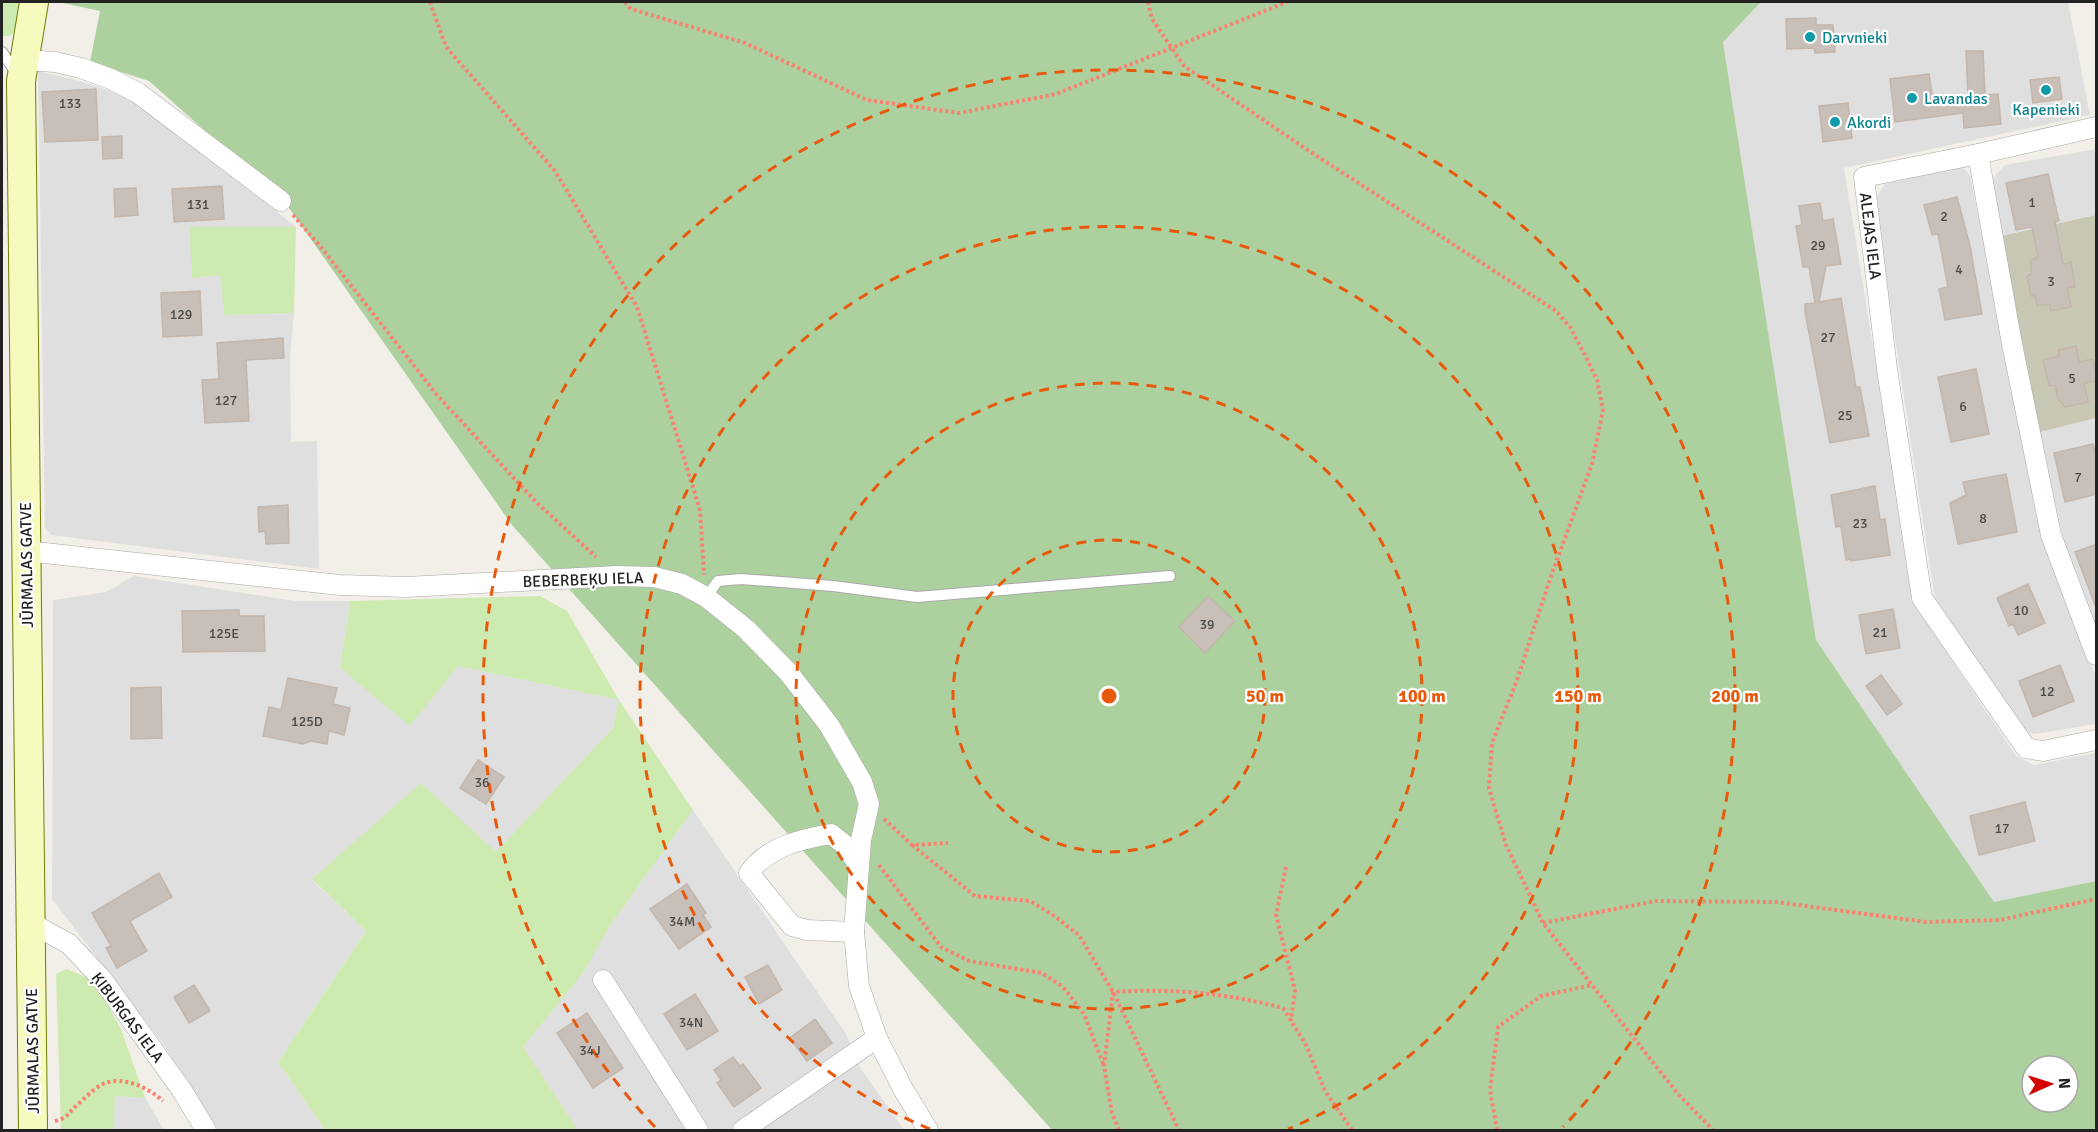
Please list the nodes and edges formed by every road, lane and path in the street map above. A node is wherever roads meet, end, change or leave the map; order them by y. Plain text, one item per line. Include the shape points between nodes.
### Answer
1 (34, 2) edge
2 (430, 2) edge
3 (625, 2) edge
4 (1148, 2) edge
5 (1287, 2) edge
6 (1172, 48) junction
7 (16, 64) edge
8 (2097, 127) edge
9 (1978, 154) junction
10 (281, 201) joint
11 (26, 551) junction
12 (617, 576) junction
13 (1170, 576) dead end
14 (706, 597) junction
15 (2097, 655) edge
16 (2097, 740) edge
17 (868, 804) junction
18 (861, 840) junction
19 (948, 843) dead end
20 (912, 845) junction
21 (858, 864) junction
22 (1286, 867) dead end
23 (2097, 899) edge
24 (1543, 923) junction
25 (31, 924) junction
26 (854, 932) junction
27 (603, 980) dead end
28 (1592, 985) junction
29 (1113, 992) junction
30 (1291, 1022) junction
31 (877, 1038) junction
32 (1104, 1066) junction
33 (165, 1102) dead end
34 (33, 1129) edge
35 (206, 1131) edge
36 (698, 1131) edge
37 (743, 1131) edge
38 (928, 1131) edge
39 (1119, 1131) edge
40 (1179, 1131) edge
41 (1352, 1131) edge
42 (1497, 1131) edge
43 (1713, 1131) edge

1 - 7 main road, JŪRMALAS GATVE
2 - 14 path via 446,47 555,171 637,307 700,510
3 - 6 path via 631,9 745,43 867,100 959,113 1056,94
4 - 6 path via 1152,19
5 - 6 path
6 - 24 path via 1184,66 1556,311 1570,327 1596,380 1603,410 1592,464 1492,743 1489,788 1506,845
7 - 10 street via 55,62 111,79 138,93
7 - 11 main road, JŪRMALAS GATVE
8 - 9 street
9 - 15 street via 2051,535
9 - 16 street, ALEJAS IELA via 1864,177 1887,369 1922,598 2026,748 2043,751
10 - 12 path via 437,395 536,502
11 - 12 street, BEBERBEĶU IELA via 340,585 406,587
11 - 25 main road, JŪRMALAS GATVE
12 - 14 street, BEBERBEĶU IELA via 654,577 682,584
13 - 14 lane via 917,597 741,579 718,581
14 - 17 street, BEBERBEĶU IELA via 746,629 788,672 829,726 862,782
17 - 18 street, BEBERBEĶU IELA
17 - 20 path
18 - 21 street, BEBERBEĶU IELA
18 - 32 path via 941,947 969,961 1042,974 1063,987 1084,1014
19 - 20 path
20 - 29 path via 975,896 1030,901 1079,934
21 - 26 street, BEBERBEĶU IELA
21 - 26 street via 831,834 777,849 749,873 792,926
22 - 30 path via 1276,915 1295,990
23 - 24 path via 2000,920 1926,922 1776,902 1656,901
24 - 28 path
25 - 34 main road, JŪRMALAS GATVE
25 - 35 street, ĶIBURGAS IELA via 69,944 102,980 181,1089
26 - 31 street, BEBERBEĶU IELA via 859,986
27 - 36 street
28 - 42 path via 1541,996 1498,1027 1490,1090
28 - 43 path via 1678,1094
29 - 30 path via 1157,989 1214,994 1283,1008
29 - 32 path
29 - 40 path
30 - 41 path via 1306,1045 1325,1091
31 - 37 street
31 - 38 street, BEBERBEĶU IELA
32 - 39 path
33 - 34 path via 130,1083 103,1084 65,1119

